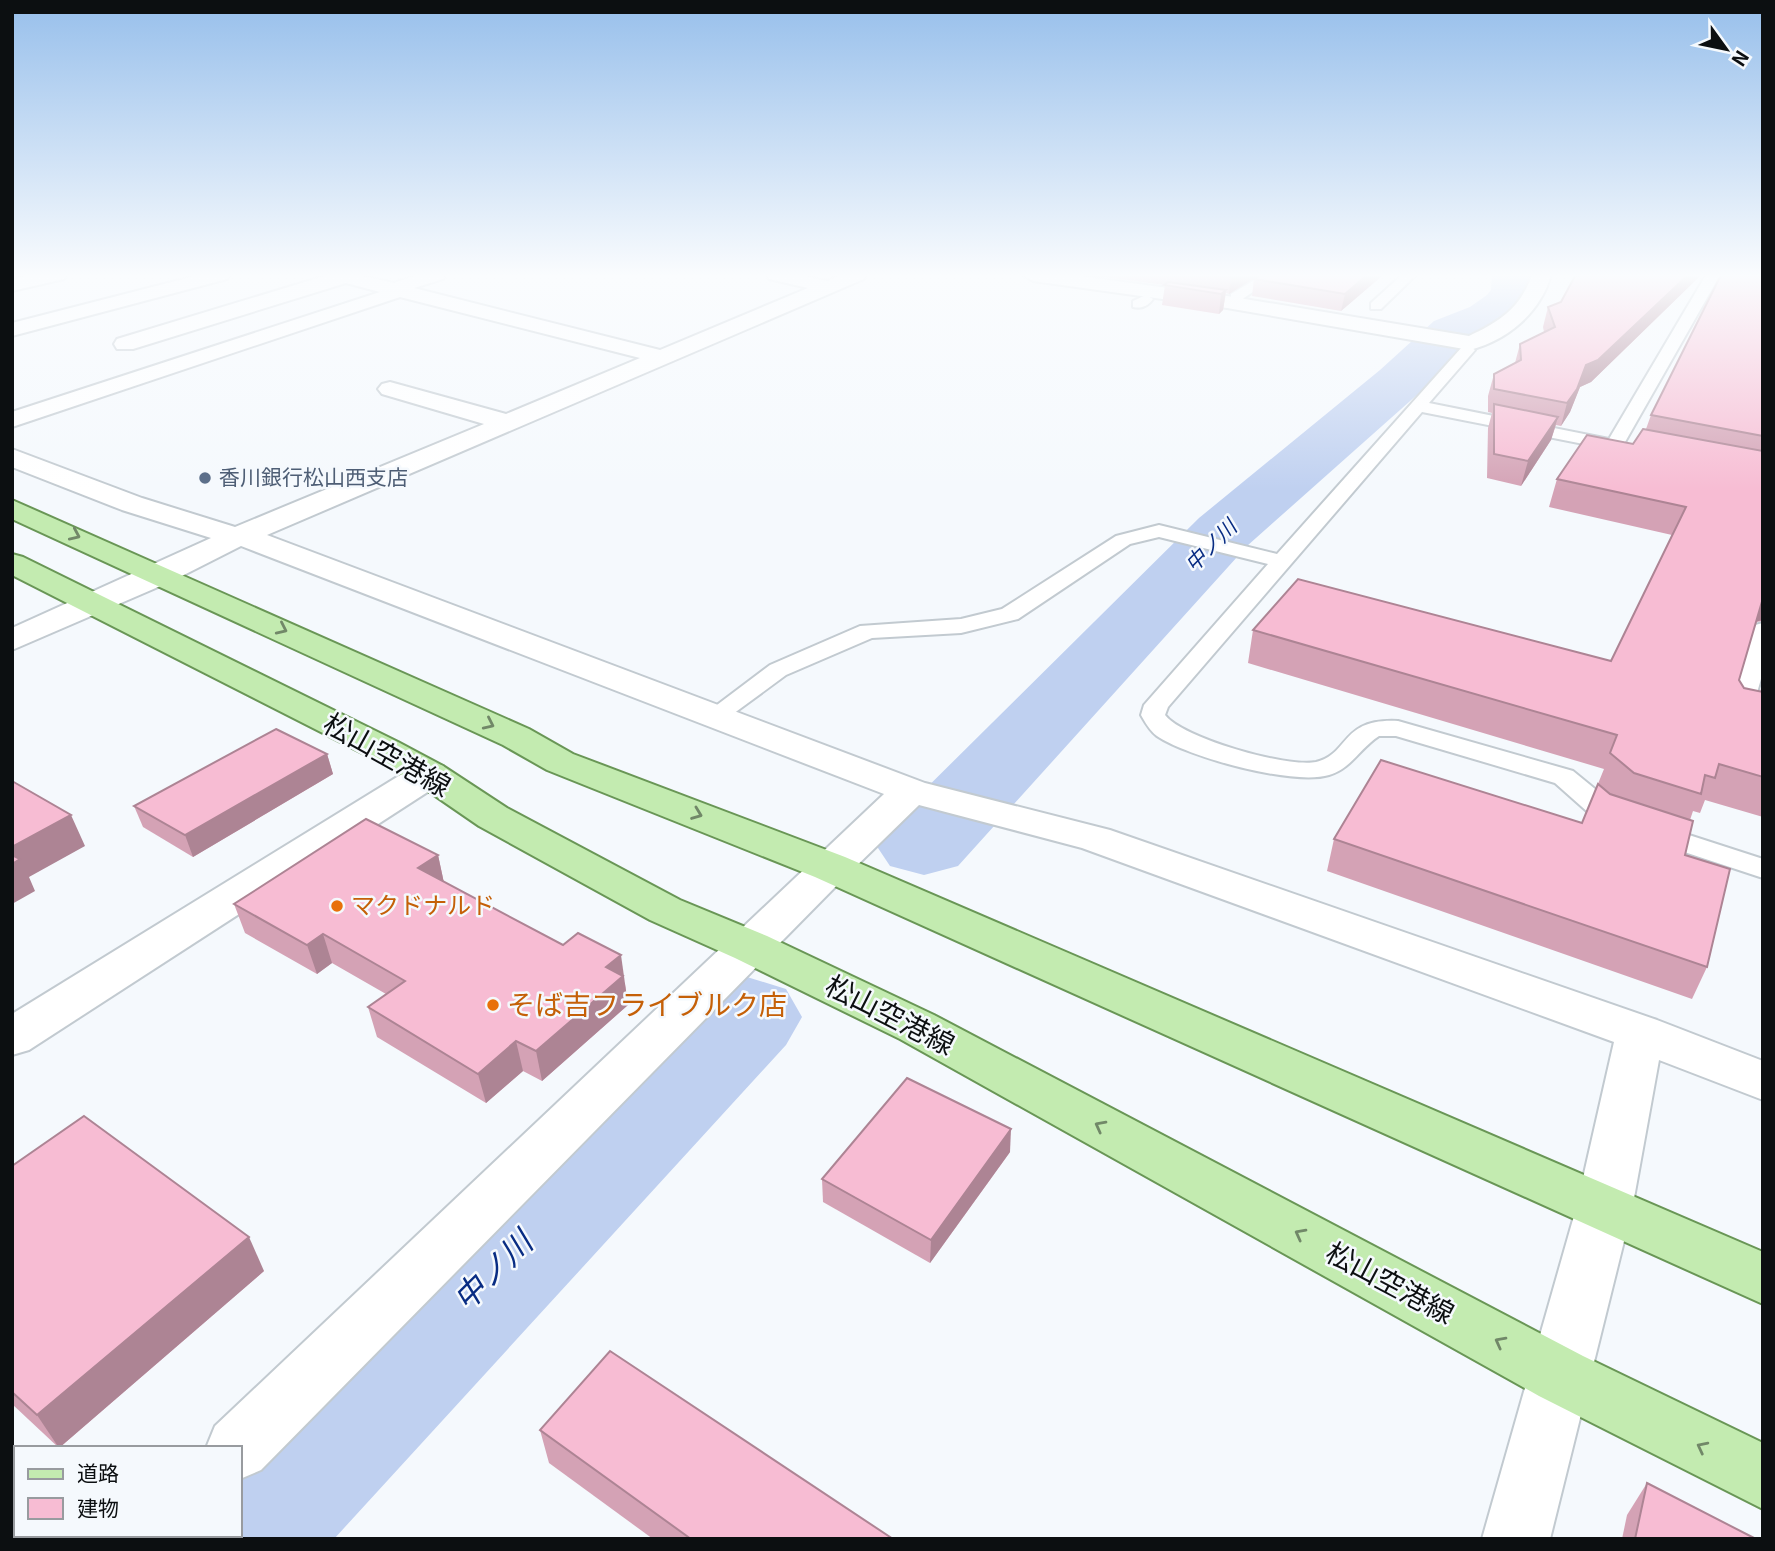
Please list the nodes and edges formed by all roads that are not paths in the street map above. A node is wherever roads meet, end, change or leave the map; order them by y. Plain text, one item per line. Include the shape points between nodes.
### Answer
1 (232, 347) edge
2 (620, 347) edge
3 (686, 347) edge
4 (1463, 347) edge
5 (1671, 347) edge
6 (661, 358) junction
7 (390, 389) dead end
8 (1418, 406) junction
9 (12, 420) edge
10 (506, 422) junction
11 (1614, 445) junction
12 (1641, 450) edge
13 (12, 457) edge
14 (12, 508) edge
15 (237, 537) junction
16 (1282, 561) junction
17 (12, 563) edge
18 (161, 574) junction
19 (94, 604) junction
20 (1763, 630) edge
21 (12, 640) edge
22 (713, 717) junction
23 (1763, 720) edge
24 (429, 774) junction
25 (946, 801) junction
26 (830, 867) junction
27 (1763, 869) edge
28 (751, 947) junction
29 (1640, 1033) junction
30 (12, 1037) edge
31 (1763, 1081) edge
32 (1604, 1209) junction
33 (1763, 1279) edge
34 (1561, 1376) junction
35 (240, 1446) edge
36 (1763, 1477) edge
37 (1516, 1539) edge

1 - 9 street
2 - 6 street
3 - 6 street
4 - 8 lane
5 - 11 lane
6 - 10 street
7 - 10 street
8 - 11 lane
8 - 16 lane
10 - 15 street
11 - 12 lane
13 - 15 street via 87,489
14 -> 18 main road
15 - 18 street
15 - 22 street
16 - 22 lane via 1159,531 1123,540 1010,614 961,626 868,631 778,670
16 - 27 lane via 1156,705 1153,715 1166,730 1230,754 1306,771 1335,762 1366,731 1377,727 1403,730 1564,777 1609,816
17 - 19 main road, 松山空港線
18 - 19 street
18 -> 26 main road via 516,737 560,762
19 - 21 street
19 - 24 main road, 松山空港線
20 - 23 lane via 1739,714
22 - 25 street
24 - 28 main road, 松山空港線 via 505,824 665,910
24 - 30 street
25 - 26 street
25 - 29 street via 1096,839
26 - 28 street
26 - 32 main road
34 -> 28 main road, 松山空港線 via 929,1033
28 - 35 street
29 - 31 street
29 - 32 street
32 - 33 main road
32 - 34 street
36 -> 34 main road, 松山空港線
34 - 37 street

